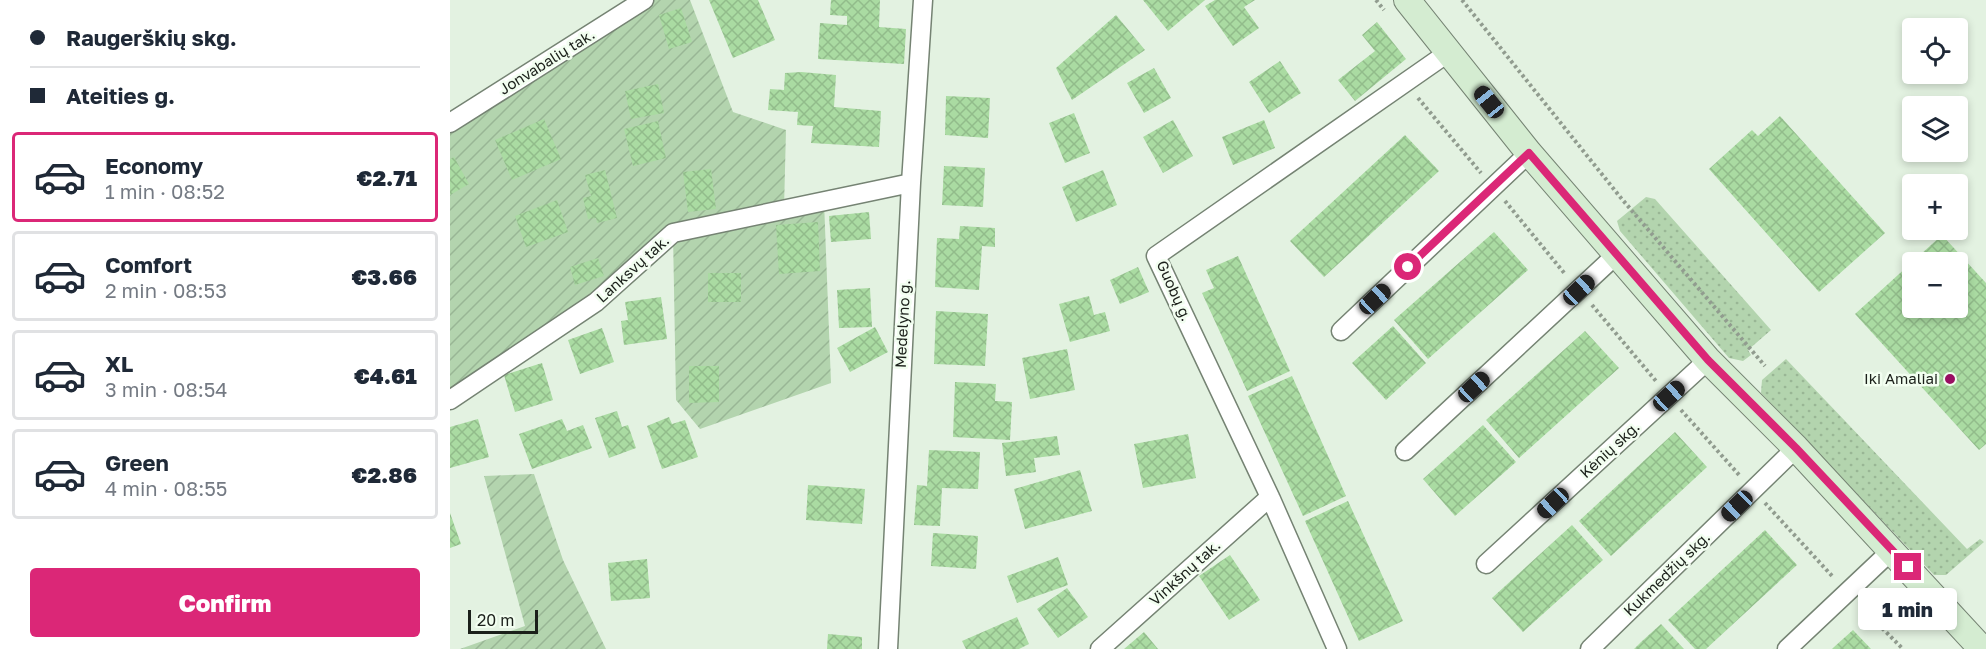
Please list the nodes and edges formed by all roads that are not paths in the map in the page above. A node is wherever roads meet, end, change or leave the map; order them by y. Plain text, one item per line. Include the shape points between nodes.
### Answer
1 (644, 0) edge
2 (923, 0) edge
3 (1407, 0) edge
4 (1449, 52) junction
5 (450, 123) edge
6 (1529, 153) junction
7 (911, 183) junction
8 (1616, 255) junction
9 (1341, 331) dead end
10 (1708, 360) junction
11 (450, 400) edge
12 (1796, 448) junction
13 (1405, 451) dead end
14 (1270, 497) junction
15 (1892, 550) junction
16 (1486, 564) dead end
17 (888, 649) edge
18 (1100, 649) edge
19 (1337, 649) edge
20 (1590, 649) edge
21 (1787, 649) edge
22 (1982, 649) edge

1 - 5 street, Jonvabalių tak.
2 - 7 street, Medelyno g.
3 - 4 street
4 - 6 street
4 - 14 street, Guobų g. via 1156,256
6 - 8 street
6 - 9 street
7 - 11 street, Lanksvų tak. via 673,232 596,302
7 - 17 street, Medelyno g.
8 - 10 street
8 - 13 street
10 - 12 street
10 - 16 street, Kėnių skg.
12 - 15 street
12 - 20 street, Kukmedžių skg.
14 - 18 street, Vinkšnų tak.
14 - 19 street, Guobų g.
15 - 21 street
15 - 22 street

